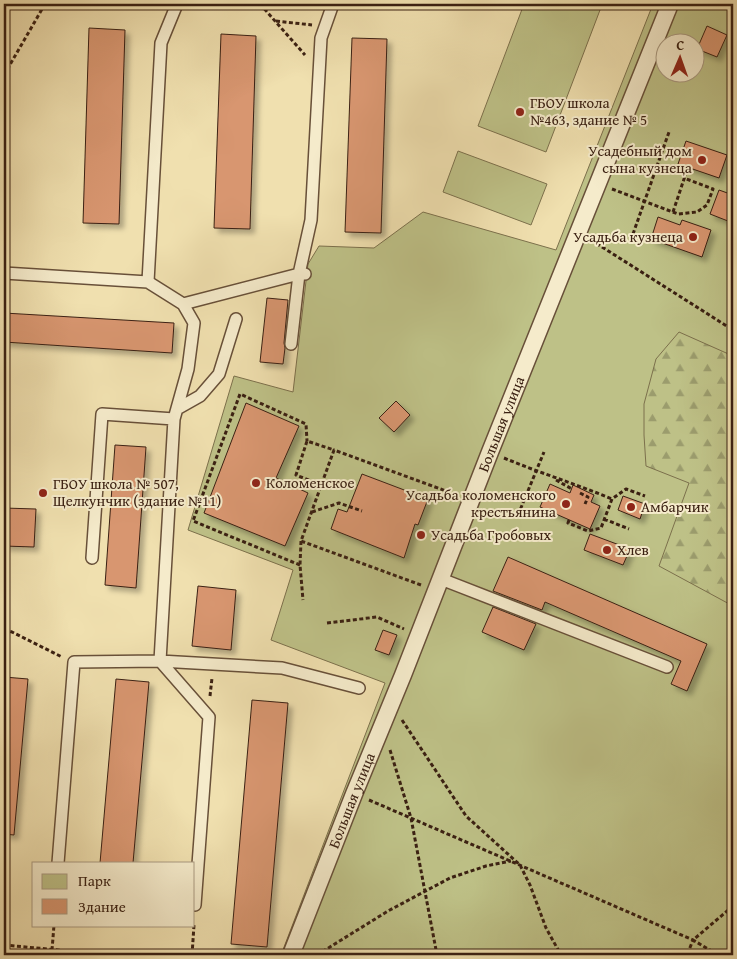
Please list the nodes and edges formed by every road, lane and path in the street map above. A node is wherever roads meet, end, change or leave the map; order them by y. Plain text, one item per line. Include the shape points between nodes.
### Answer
1 (45, 4) edge
2 (177, 4) edge
3 (260, 4) edge
4 (333, 4) edge
5 (670, 4) edge
6 (275, 21) junction
7 (325, 26) junction
8 (319, 70) junction
9 (4, 75) edge
10 (669, 132) dead end
11 (687, 170) dead end
12 (684, 178) junction
13 (597, 184) junction
14 (644, 202) junction
15 (672, 212) junction
16 (578, 232) junction
17 (633, 234) dead end
18 (4, 273) edge
19 (303, 274) junction
20 (148, 282) junction
21 (183, 304) junction
22 (236, 319) dead end
23 (733, 330) edge
24 (291, 344) dead end
25 (175, 414) junction
26 (307, 441) junction
27 (334, 450) junction
28 (490, 452) junction
29 (544, 452) dead end
30 (536, 472) junction
31 (553, 478) junction
32 (321, 485) junction
33 (572, 489) dead end
34 (580, 493) dead end
35 (645, 496) dead end
36 (612, 498) junction
37 (471, 501) junction
38 (585, 504) dead end
39 (362, 511) dead end
40 (312, 512) junction
41 (518, 515) dead end
42 (604, 519) junction
43 (569, 520) dead end
44 (629, 529) dead end
45 (301, 541) junction
46 (92, 558) dead end
47 (300, 565) junction
48 (439, 584) junction
49 (303, 600) dead end
50 (327, 622) dead end
51 (4, 630) edge
52 (418, 636) junction
53 (160, 661) junction
54 (74, 662) junction
55 (213, 664) junction
56 (667, 668) dead end
57 (359, 688) dead end
58 (391, 704) junction
59 (209, 717) junction
60 (381, 726) junction
61 (354, 794) junction
62 (411, 818) junction
63 (511, 861) junction
64 (58, 862) edge
65 (520, 865) junction
66 (424, 892) junction
67 (195, 905) dead end
68 (733, 906) edge
69 (54, 926) edge
70 (194, 926) edge
71 (693, 940) junction
72 (4, 945) edge
73 (52, 950) junction
74 (112, 955) edge
75 (192, 955) edge
76 (291, 955) edge
77 (318, 955) edge
78 (437, 955) edge
79 (560, 955) edge
80 (687, 955) edge
81 (718, 955) edge

1 - 9 path
2 - 20 lane via 161,43
3 - 6 path
4 - 7 lane
5 - 13 street, Большая улица
6 - 7 path
6 - 8 path
7 - 8 lane
8 - 19 lane via 311,220
10 - 14 path
11 - 12 path
12 - 15 path
12 - 15 path via 713,189 706,205 697,212
13 - 14 path
13 - 16 street, Большая улица
14 - 15 path
14 - 17 path
16 - 23 path
16 - 28 street, Большая улица
18 - 20 lane
19 - 21 lane
19 - 24 lane
20 - 21 lane
21 - 25 lane via 194,323 188,369
22 - 25 lane via 219,374 200,396
25 - 46 lane via 102,414
25 - 53 lane
26 - 27 path
26 - 32 path via 296,475
26 - 47 path via 306,424 240,394 193,521
27 - 32 path
27 - 37 path
28 - 30 path
28 - 37 street, Большая улица
29 - 30 path
30 - 31 path
30 - 41 path
31 - 33 path
31 - 36 path
32 - 40 path
34 - 38 path via 588,497
35 - 36 path via 626,488
36 - 42 path
37 - 48 street, Большая улица
39 - 40 path via 339,502
40 - 45 path
42 - 43 path via 601,528 588,531 568,523
42 - 44 path
45 - 47 path
45 - 48 path via 413,584
47 - 49 path
48 - 52 street, Большая улица
48 - 56 lane
50 - 52 path via 377,617
51 - 54 path
52 - 58 street, Большая улица
53 - 54 lane
53 - 55 lane
53 - 59 lane
54 - 64 lane
55 - 57 lane via 282,668
55 - 59 path
58 - 60 street, Большая улица
58 - 65 path via 466,816
59 - 67 lane
60 - 61 street, Большая улица
60 - 62 path
61 - 62 path
61 - 76 street, Большая улица
62 - 63 path
62 - 66 path
63 - 65 path
63 - 66 path via 450,878
65 - 71 path
65 - 79 path
66 - 77 path
66 - 78 path
68 - 71 path
69 - 73 path
70 - 75 path
71 - 80 path
71 - 81 path
72 - 73 path
73 - 74 path

